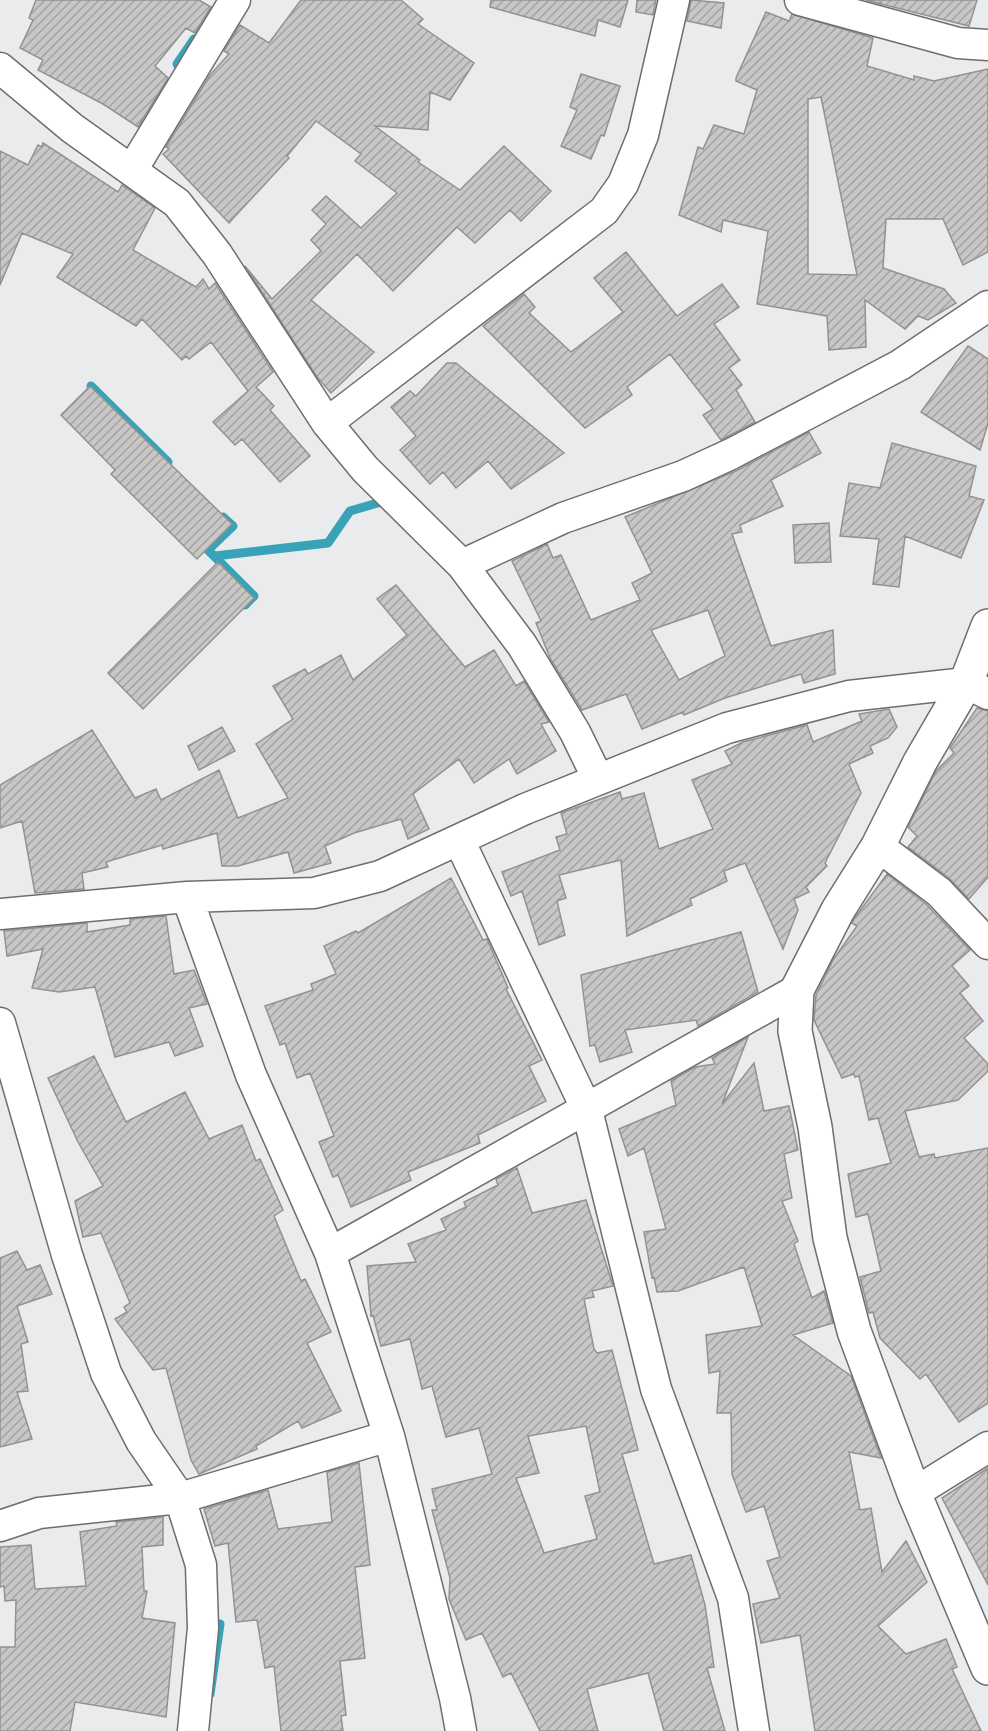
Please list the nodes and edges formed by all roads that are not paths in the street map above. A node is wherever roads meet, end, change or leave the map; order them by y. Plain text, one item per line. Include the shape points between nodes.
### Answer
1 (235, 0) edge
2 (674, 0) edge
3 (800, 0) edge
4 (988, 45) edge
5 (0, 68) edge
6 (132, 170) junction
7 (988, 306) edge
8 (327, 423) junction
9 (462, 565) junction
10 (988, 626) edge
11 (977, 688) edge
12 (598, 779) junction
13 (459, 840) junction
14 (878, 846) junction
15 (187, 897) junction
16 (0, 914) edge
17 (988, 944) edge
18 (797, 990) junction
19 (0, 1023) edge
20 (587, 1110) junction
21 (330, 1253) junction
22 (389, 1436) junction
23 (988, 1448) edge
24 (914, 1493) junction
25 (180, 1498) junction
26 (0, 1526) edge
27 (988, 1668) edge
28 (193, 1731) edge
29 (461, 1731) edge
30 (754, 1731) edge

1 - 6 street
2 - 8 street via 643,135 623,184 604,211
3 - 4 street via 958,43
5 - 6 street via 72,128
6 - 8 street via 177,203 217,254
7 - 9 street via 900,365 731,454 683,476 563,518
8 - 9 street via 365,469
9 - 12 street via 522,645 575,732
10 - 11 main road
11 - 12 street via 849,696 728,728
11 - 14 main road via 920,762
12 - 13 street
13 - 15 street via 380,876 314,893
13 - 20 street
14 - 17 street via 939,892
14 - 18 main road via 838,910
15 - 16 street
15 - 21 street via 252,1075
18 - 20 street
18 - 24 main road via 795,1031 830,1238 854,1331
19 - 25 street via 67,1255 106,1373 141,1440
20 - 21 street
20 - 30 street via 656,1389 733,1598
21 - 22 street
22 - 25 street
22 - 29 street
23 - 24 street
24 - 27 main road
25 - 26 street via 39,1513
25 - 28 street via 201,1566 203,1628

